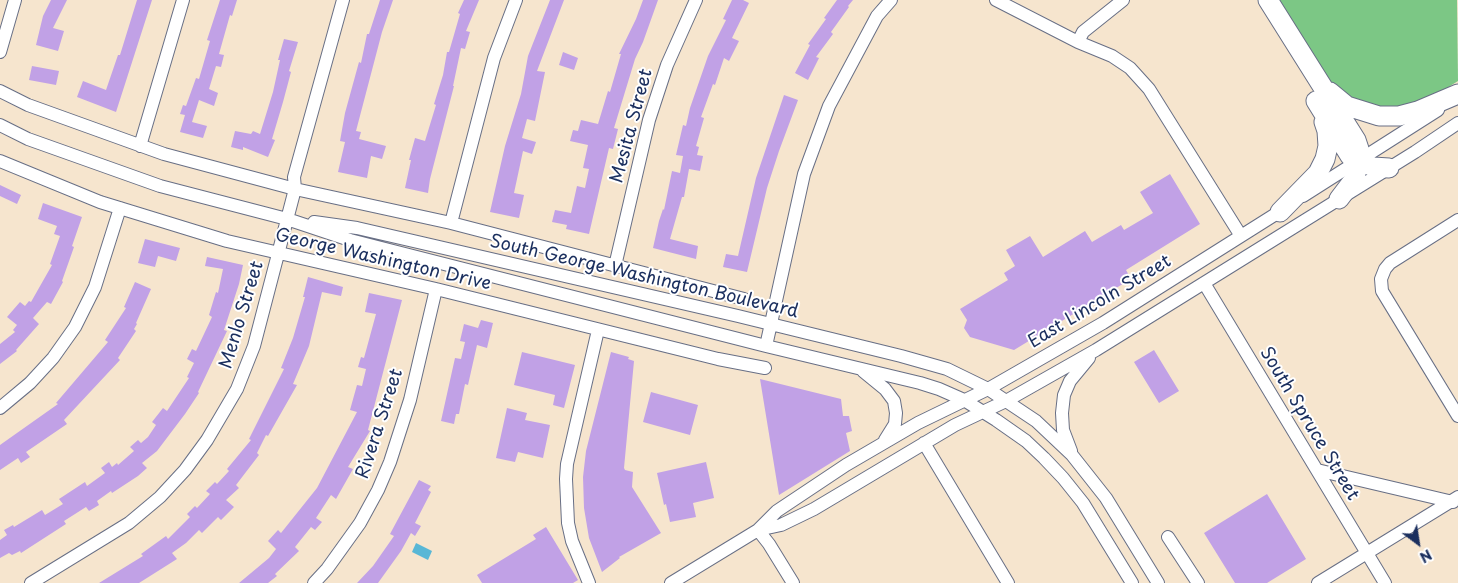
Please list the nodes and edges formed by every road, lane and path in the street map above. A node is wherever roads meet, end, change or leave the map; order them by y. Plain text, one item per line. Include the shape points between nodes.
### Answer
1 (15, 0) edge
2 (183, 0) edge
3 (343, 0) edge
4 (516, 0) edge
5 (696, 0) edge
6 (891, 0) edge
7 (996, 0) edge
8 (1123, 0) edge
9 (1254, 0) edge
10 (1268, 0) edge
11 (1078, 42) junction
12 (0, 52) edge
13 (1313, 73) junction
14 (0, 91) edge
15 (1458, 95) edge
16 (1318, 104) junction
17 (1458, 123) edge
18 (0, 125) edge
19 (140, 146) junction
20 (1359, 160) junction
21 (0, 161) edge
22 (1389, 168) junction
23 (295, 189) junction
24 (1338, 200) junction
25 (120, 208) junction
26 (1280, 212) junction
27 (287, 219) junction
28 (1458, 220) edge
29 (451, 224) junction
30 (1241, 236) junction
31 (278, 253) junction
32 (615, 266) junction
33 (1204, 283) junction
34 (436, 289) junction
35 (744, 299) dead end
36 (770, 324) junction
37 (598, 330) junction
38 (766, 346) junction
39 (1096, 350) junction
40 (765, 368) dead end
41 (859, 368) junction
42 (988, 389) junction
43 (964, 400) junction
44 (1006, 401) junction
45 (0, 408) edge
46 (983, 412) junction
47 (1458, 416) edge
48 (884, 443) junction
49 (924, 443) junction
50 (1072, 455) junction
51 (1317, 470) junction
52 (1455, 501) edge
53 (758, 530) junction
54 (1168, 537) dead end
55 (1367, 553) junction
56 (31, 583) edge
57 (314, 583) edge
58 (589, 583) edge
59 (671, 583) edge
60 (793, 583) edge
61 (1008, 583) edge
62 (1132, 583) edge
63 (1158, 583) edge
64 (1198, 583) edge
65 (1318, 583) edge
66 (1385, 583) edge

1 - 12 street
2 - 19 street
3 - 23 street, Menlo Street via 294,177
4 - 29 street via 494,58
5 - 32 street, Mesita Street via 667,65 649,120
6 - 36 street via 877,16 829,106 804,174
7 - 11 street
8 - 11 street via 1083,32
9 - 16 highway
10 - 13 highway
11 - 30 street via 1112,56 1141,78
13 - 15 highway via 1347,106 1379,116 1399,116 1418,111
13 - 20 highway via 1356,140
14 - 19 street via 28,105
15 - 20 street, East Lincoln Street
16 - 20 highway via 1344,148
16 - 26 highway via 1327,131 1325,159 1318,173
17 - 22 street, East Lincoln Street
18 - 27 street, South George Washington Boulevard via 28,139 160,186
19 - 23 street
20 - 22 highway via 1373,167
20 - 24 highway via 1355,178
20 - 26 street, East Lincoln Street
21 - 25 street, George Washington Drive
22 - 24 street, East Lincoln Street
23 - 27 street, Menlo Street
23 - 29 street
24 - 33 street, East Lincoln Street
25 - 31 street, George Washington Drive
25 - 45 street via 95,287 75,327 30,383
26 - 30 street, East Lincoln Street
27 - 31 street, Menlo Street
27 - 36 street, South George Washington Boulevard via 357,228
27 - 38 street, South George Washington Boulevard via 350,240
28 - 47 street via 1390,263 1381,279 1382,291
29 - 32 street
30 - 42 street, East Lincoln Street via 1103,323
31 - 34 street, George Washington Drive
31 - 56 street, Menlo Street via 254,346 237,389 208,440 160,497 129,523
32 - 35 street
33 - 39 street, East Lincoln Street
33 - 51 street, South Spruce Street
34 - 37 street, George Washington Drive
34 - 57 street, Rivera Street via 410,400 390,462 360,523
36 - 38 street
36 - 42 street, South George Washington Boulevard via 947,369
37 - 40 street, George Washington Drive
37 - 58 street via 566,479 572,542
38 - 41 street, South George Washington Boulevard
39 - 44 street, East Lincoln Street
39 - 50 street via 1070,381 1064,395 1063,430
41 - 43 street, South George Washington Boulevard via 920,382
41 - 48 street via 894,402 895,424
42 - 43 street, East Lincoln Street
42 - 44 street, South George Washington Boulevard
43 - 46 street, South George Washington Boulevard
43 - 48 street, East Lincoln Street
44 - 46 street, East Lincoln Street
44 - 50 street, South George Washington Boulevard via 1036,421
46 - 49 street, East Lincoln Street
46 - 62 street, South George Washington Boulevard via 1026,441 1063,478
48 - 53 street, East Lincoln Street via 790,502
49 - 53 street, East Lincoln Street via 814,509 781,525
49 - 61 street
50 - 63 street via 1106,498
51 - 52 street
51 - 55 street, South Spruce Street
52 - 55 street
53 - 59 street, East Lincoln Street
53 - 60 street
54 - 64 street
55 - 65 street
55 - 66 street, South Spruce Street

